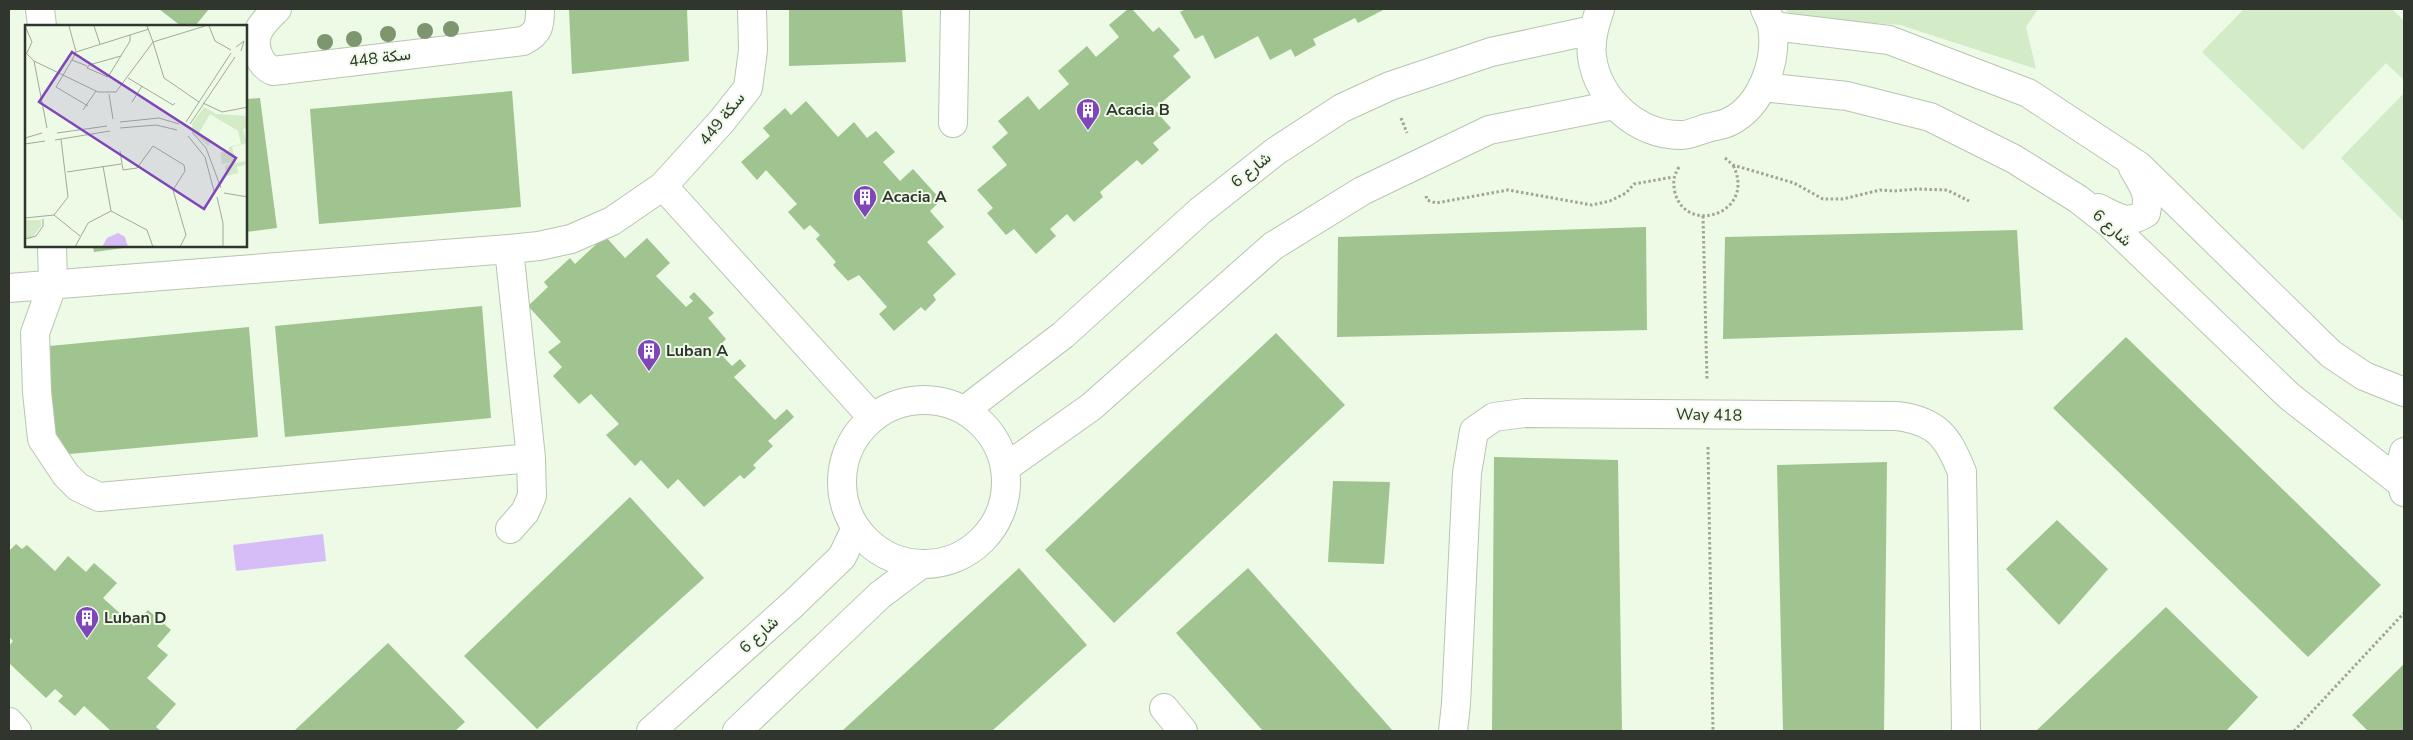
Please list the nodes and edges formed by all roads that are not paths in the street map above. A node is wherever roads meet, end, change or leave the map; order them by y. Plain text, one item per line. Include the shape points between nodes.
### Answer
1 (40, 9) edge
2 (277, 9) edge
3 (540, 9) edge
4 (752, 9) edge
5 (955, 9) edge
6 (1768, 17) edge
7 (1596, 20) edge
8 (42, 25) edge
9 (251, 52) edge
10 (1762, 87) junction
11 (1614, 105) junction
12 (953, 123) dead end
13 (2126, 158) junction
14 (663, 186) junction
15 (2078, 199) junction
16 (52, 248) edge
17 (509, 249) junction
18 (53, 284) junction
19 (9, 288) edge
20 (2404, 392) edge
21 (965, 410) junction
22 (872, 417) junction
23 (2404, 452) edge
24 (531, 458) junction
25 (1005, 468) junction
26 (2402, 488) edge
27 (510, 529) dead end
28 (855, 530) junction
29 (920, 565) junction
30 (1164, 708) dead end
31 (9, 722) edge
32 (16, 731) edge
33 (651, 731) edge
34 (737, 731) edge
35 (1183, 731) edge
36 (1453, 731) edge
37 (1966, 731) edge

1 - 8 street
2 - 9 street, سكة 448 via 260,28
3 - 9 street, سكة 448 via 540,24 535,35 524,41 273,71
4 - 14 street, سكة 449 via 753,50 748,88
5 - 12 street
6 - 10 street via 1772,58
6 - 13 street via 1889,40 2028,93
7 - 11 street via 1592,57 1599,82
7 - 21 street, شارع 6 via 1390,86 1342,108 1276,151 1200,211 1063,335
10 - 11 street via 1748,107 1730,122 1683,135 1657,132 1634,121
10 - 15 street, شارع 6 via 1847,96 1930,117 2014,159
11 - 25 street via 1489,130 1362,191 1273,246 1091,407
13 - 15 street via 2145,188 2148,200 2146,213 2126,221
13 - 20 street via 2139,166 2332,354 2364,376
14 - 17 street, سكة 449 via 612,221 571,239
14 - 22 street
15 - 26 street, شارع 6 via 2110,224 2289,396
16 - 18 street
17 - 18 street, سكة 449
17 - 24 street
18 - 19 street, سكة 449
18 - 24 street via 35,333 42,439 66,475 78,487 99,497
21 - 22 street via 942,401 918,399 894,405
21 - 25 street via 984,425 998,445
22 - 28 street via 855,435 844,458 840,483 844,508
23 - 26 street
24 - 27 street via 532,496 525,512
25 - 29 street via 1006,492 1000,515 986,536 968,552 944,562
28 - 29 street via 873,548 895,560
28 - 33 street, شارع 6 via 842,557
29 - 34 street via 880,595
30 - 35 street
31 - 32 street
36 - 37 street, Way 418 via 1467,473 1474,431 1494,417 1524,413 1897,416 1918,419 1938,431 1953,449 1962,472

